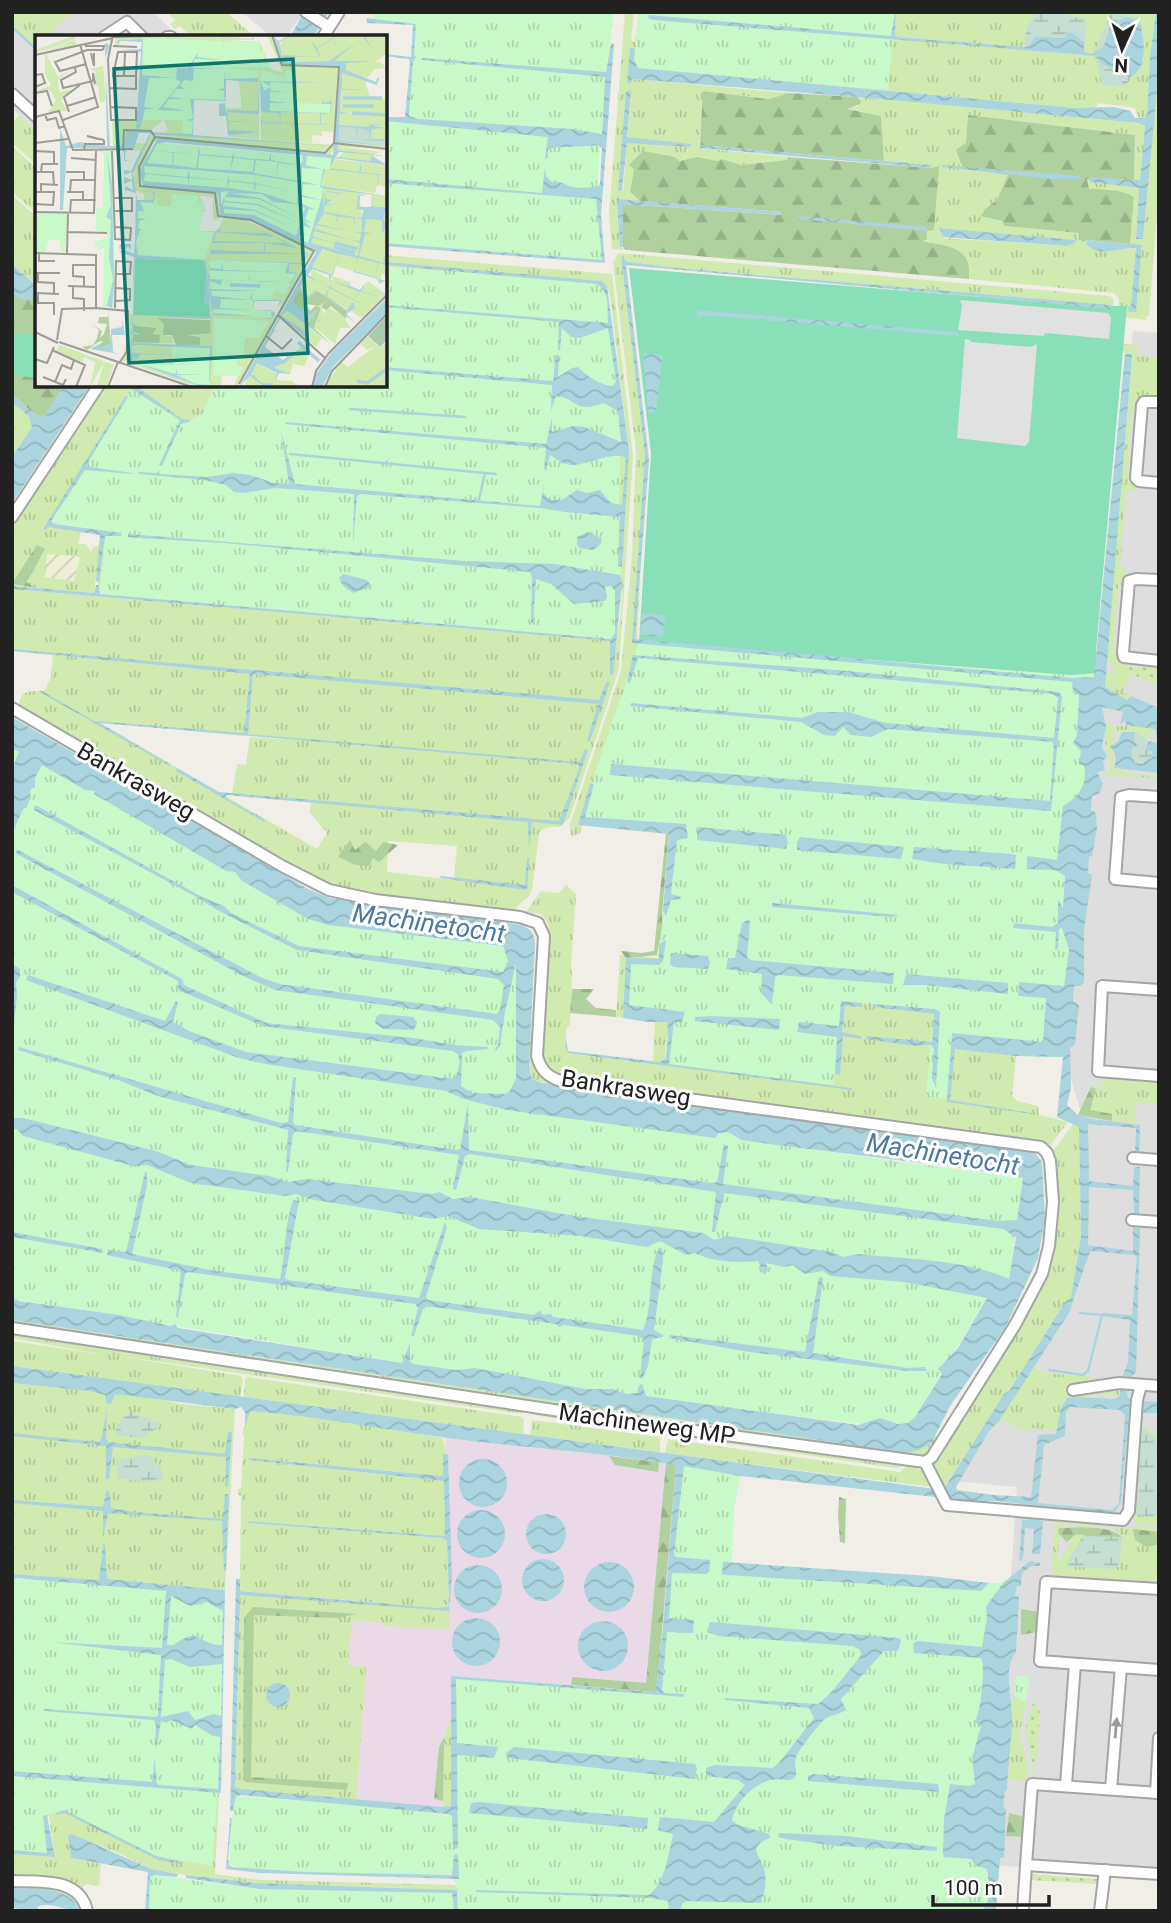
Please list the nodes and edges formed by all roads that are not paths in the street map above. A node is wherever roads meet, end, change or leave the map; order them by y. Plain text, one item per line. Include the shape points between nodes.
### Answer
1 (306, 12) edge
2 (339, 12) edge
3 (326, 25) junction
4 (107, 35) edge
5 (140, 35) edge
6 (324, 35) edge
7 (12, 94) edge
8 (35, 115) edge
9 (98, 387) edge
10 (1159, 402) edge
11 (1159, 483) edge
12 (12, 517) edge
13 (1159, 580) edge
14 (1159, 661) edge
15 (12, 708) edge
16 (1159, 797) edge
17 (1159, 883) edge
18 (1159, 990) edge
19 (1159, 1076) edge
20 (1133, 1158) dead end
21 (1159, 1160) edge
22 (1132, 1220) dead end
23 (1159, 1222) edge
24 (12, 1328) edge
25 (1130, 1384) junction
26 (1159, 1386) edge
27 (1073, 1390) dead end
28 (925, 1462) junction
29 (1159, 1589) edge
30 (1074, 1664) junction
31 (1121, 1667) junction
32 (1159, 1670) edge
33 (1159, 1738) edge
34 (1066, 1785) junction
35 (1111, 1788) junction
36 (1157, 1793) edge
37 (1026, 1865) junction
38 (1105, 1870) junction
39 (1159, 1874) edge
40 (12, 1881) edge
41 (87, 1911) edge
42 (1023, 1911) edge
43 (1100, 1911) edge

1 - 3 street
2 - 3 street
3 - 6 street
4 - 5 street via 127,22
7 - 8 street
9 - 12 street
10 - 11 street via 1142,405 1136,478
13 - 14 street via 1129,581 1123,647 1124,657
15 - 28 street, Bankrasweg via 329,890 538,923 544,936 537,1056 540,1068 553,1078 1041,1147 1050,1161 1053,1191 1051,1234 1042,1274 1015,1325
16 - 17 street via 1121,797 1115,879
18 - 19 street via 1102,986 1098,1071
20 - 21 street
22 - 23 street
24 - 28 street, Machineweg MP
25 - 26 street
25 - 27 street
25 - 28 street via 1137,1406 1129,1511 1123,1520 953,1506 944,1500
29 - 30 street via 1046,1582 1040,1661
30 - 31 street
30 - 34 street
31 - 32 street
35 -> 31 street
33 - 36 street
34 - 35 street
34 - 37 street via 1032,1784
35 - 36 street
37 - 38 street
37 - 42 street
38 - 39 street
38 - 43 street
40 - 41 street via 65,1886 81,1896

